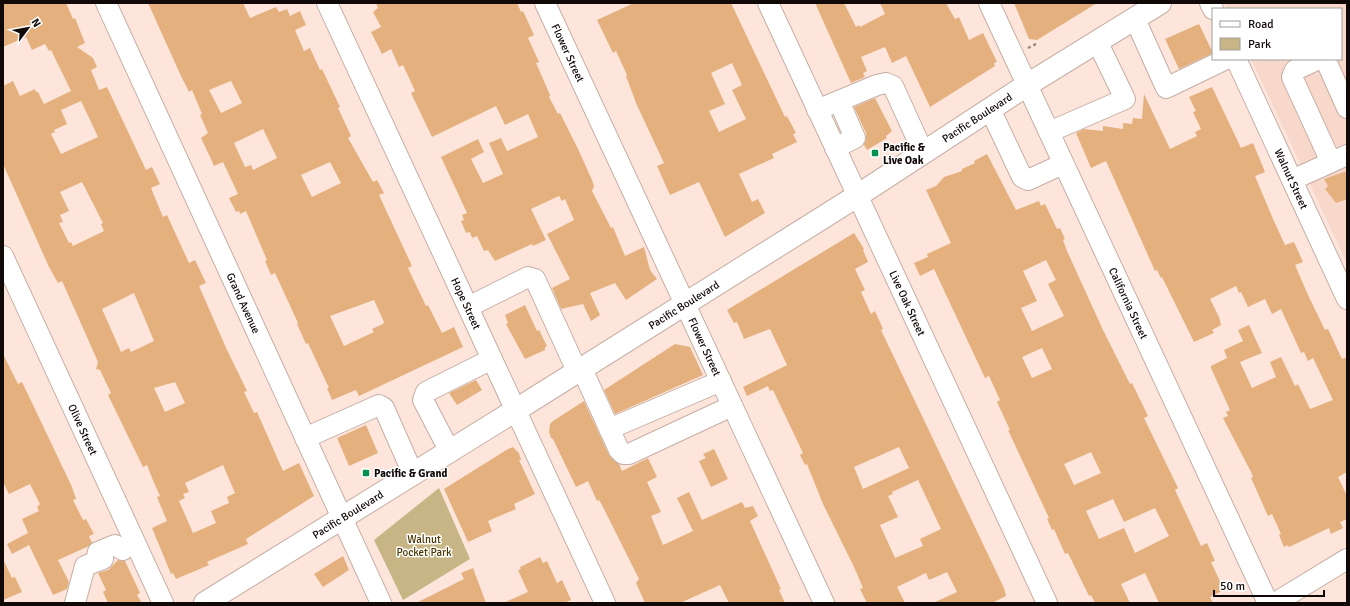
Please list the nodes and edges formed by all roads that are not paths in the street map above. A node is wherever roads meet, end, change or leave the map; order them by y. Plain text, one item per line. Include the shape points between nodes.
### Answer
1 (106, 3) edge
2 (327, 3) edge
3 (545, 3) edge
4 (768, 3) edge
5 (989, 3) edge
6 (1160, 3) edge
7 (1135, 19) junction
8 (1097, 41) junction
9 (1224, 60) edge
10 (1236, 60) edge
11 (1317, 60) edge
12 (1321, 60) edge
13 (1027, 85) junction
14 (839, 101) junction
15 (1347, 108) edge
16 (990, 109) junction
17 (817, 110) junction
18 (1049, 132) junction
19 (835, 148) junction
20 (923, 152) junction
21 (1339, 158) edge
22 (1063, 164) junction
23 (1292, 180) junction
24 (857, 196) junction
25 (3, 256) edge
26 (1347, 299) edge
27 (685, 304) junction
28 (468, 307) junction
29 (492, 359) junction
30 (580, 370) junction
31 (721, 381) junction
32 (732, 406) junction
33 (516, 410) junction
34 (609, 429) junction
35 (305, 438) junction
36 (450, 452) junction
37 (413, 474) junction
38 (342, 518) junction
39 (115, 553) junction
40 (1347, 559) edge
41 (75, 603) edge
42 (163, 603) edge
43 (205, 603) edge
44 (381, 603) edge
45 (605, 603) edge
46 (824, 603) edge
47 (1047, 603) edge
48 (1268, 603) edge
49 (1275, 603) edge

1 - 35 street, Grand Avenue
2 - 28 street, Hope Street
3 - 27 street, Flower Street
4 - 17 street, Live Oak Street
5 - 13 street, California Street
6 - 7 main road, Pacific Boulevard
7 - 8 main road, Pacific Boulevard
7 - 9 street via 1166,88
8 - 13 main road, Pacific Boulevard
8 - 18 street via 1125,99
10 - 23 street, Walnut Street
11 - 21 street via 1295,70 1292,77
12 - 15 street via 1327,63
13 - 16 main road, Pacific Boulevard
13 - 18 street, California Street
14 - 17 street
14 - 19 street via 855,138
14 - 20 street via 877,84 886,83 893,86
16 - 20 main road, Pacific Boulevard
16 - 22 street via 1022,177 1028,180
17 - 19 street, Live Oak Street
18 - 22 street, California Street
19 - 24 street, Live Oak Street
20 - 24 main road, Pacific Boulevard
21 - 23 street
22 - 48 street, California Street
23 - 26 street, Walnut Street
24 - 27 main road, Pacific Boulevard
24 - 47 street, Live Oak Street
25 - 39 street, Olive Street
27 - 30 main road, Pacific Boulevard
27 - 31 street, Flower Street
28 - 29 street, Hope Street
28 - 30 street via 528,277 535,279
29 - 33 street, Hope Street
29 - 36 street via 426,392 423,396
30 - 33 main road, Pacific Boulevard
30 - 34 street
31 - 32 street, Flower Street
31 - 34 street
32 - 34 street via 629,454 623,454 619,450
32 - 46 street, Flower Street
33 - 36 main road, Pacific Boulevard
33 - 45 street, Hope Street
35 - 37 street via 379,406 384,408
35 - 38 street, Grand Avenue
36 - 37 main road, Pacific Boulevard
37 - 38 main road, Pacific Boulevard
38 - 43 main road, Pacific Boulevard
38 - 44 street, Grand Avenue
39 - 41 street via 86,566
39 - 42 street, Olive Street
40 - 49 street

